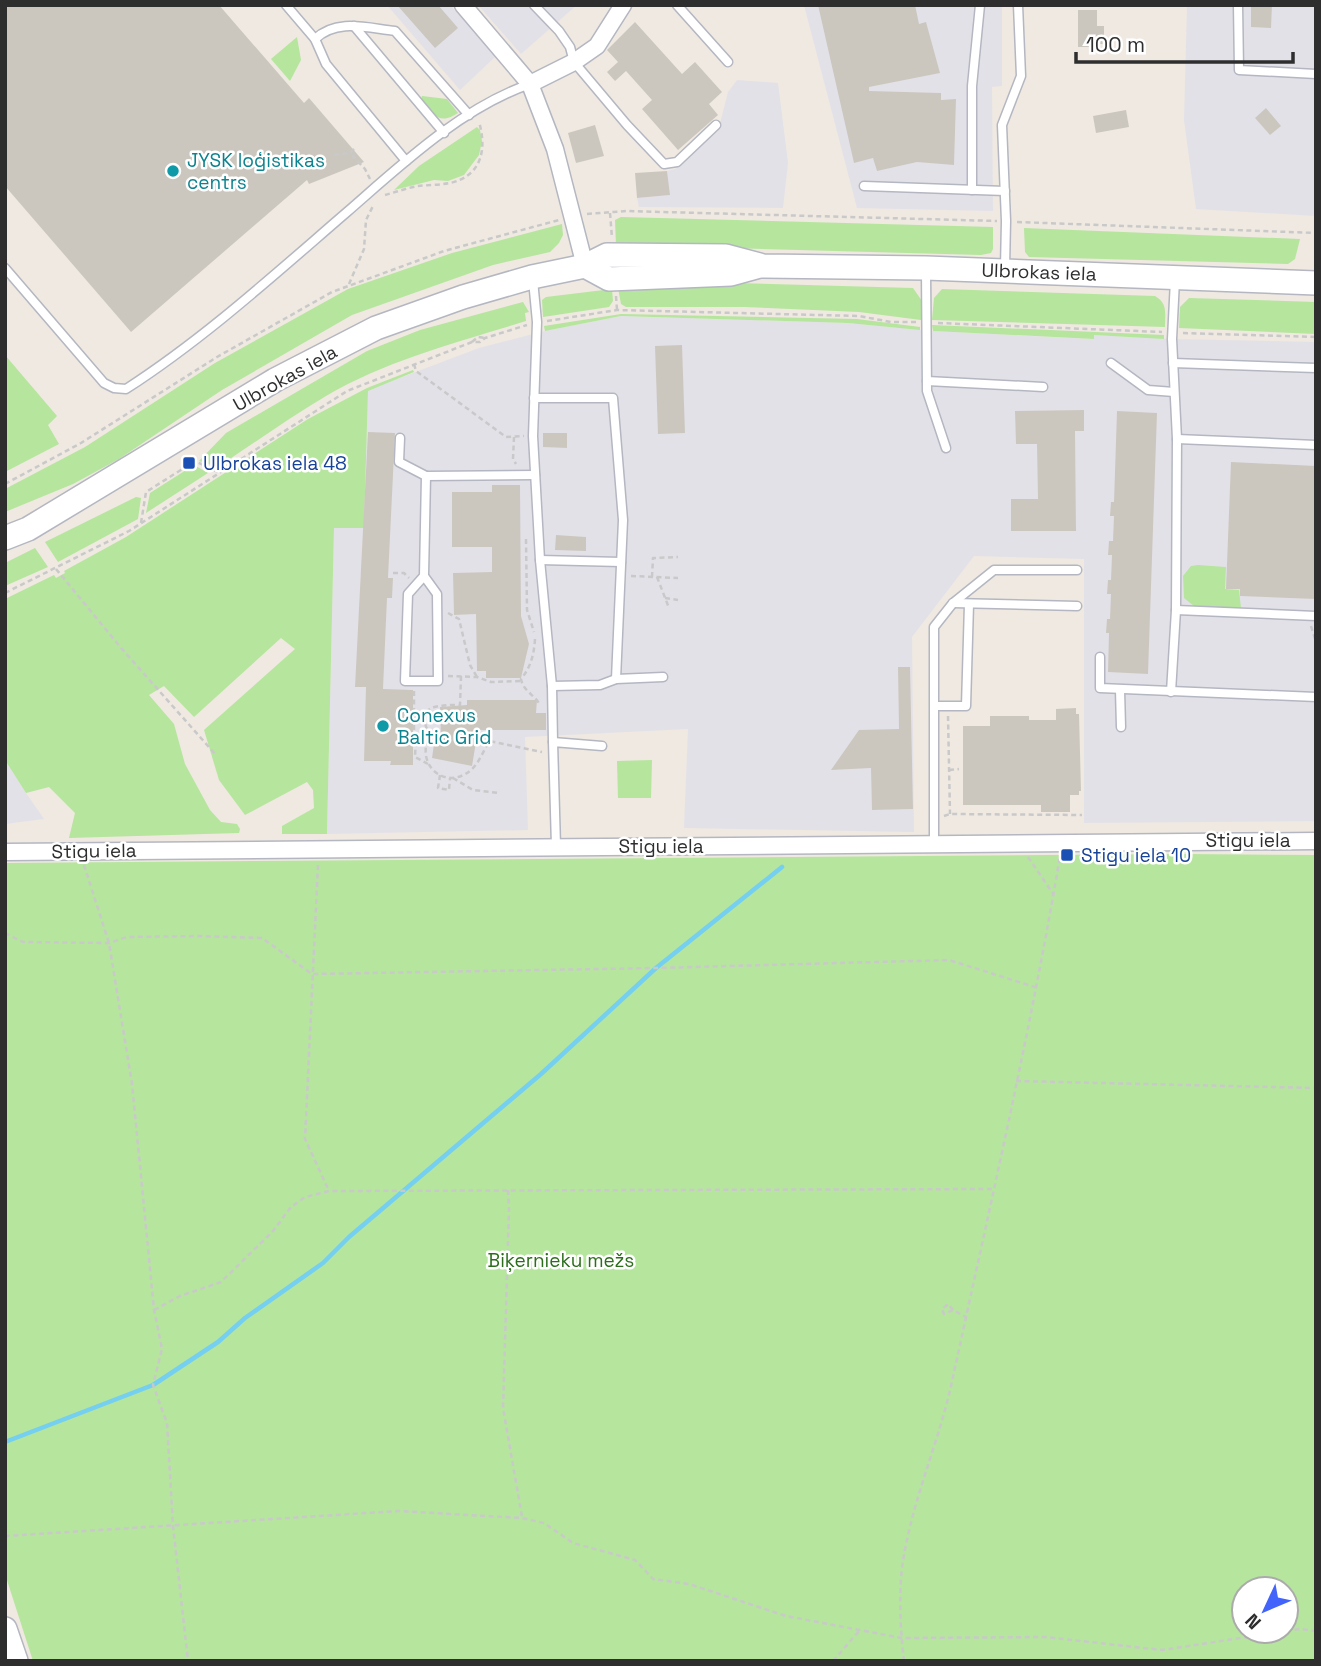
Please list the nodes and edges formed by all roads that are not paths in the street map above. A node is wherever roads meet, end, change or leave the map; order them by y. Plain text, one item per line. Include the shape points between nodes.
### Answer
1 (286, 5) edge
2 (463, 5) edge
3 (534, 5) edge
4 (623, 5) edge
5 (677, 5) edge
6 (980, 5) edge
7 (1018, 5) edge
8 (1238, 5) edge
9 (354, 26) junction
10 (315, 39) junction
11 (575, 62) junction
12 (728, 62) dead end
13 (1316, 74) edge
14 (530, 83) junction
15 (469, 115) junction
16 (716, 125) dead end
17 (444, 134) junction
18 (406, 161) junction
19 (864, 186) dead end
20 (972, 190) junction
21 (1005, 191) junction
22 (585, 266) junction
23 (5, 268) edge
24 (926, 268) junction
25 (1005, 271) junction
26 (532, 276) junction
27 (1175, 277) junction
28 (1316, 283) edge
29 (1111, 363) dead end
30 (1173, 363) junction
31 (1316, 368) edge
32 (927, 381) junction
33 (1043, 387) dead end
34 (1174, 392) junction
35 (534, 398) junction
36 (400, 438) dead end
37 (1177, 439) junction
38 (1316, 445) edge
39 (946, 448) dead end
40 (535, 475) junction
41 (426, 476) junction
42 (5, 538) edge
43 (540, 560) junction
44 (621, 562) junction
45 (1077, 569) dead end
46 (424, 576) junction
47 (953, 603) junction
48 (969, 604) junction
49 (1077, 606) dead end
50 (1176, 610) junction
51 (1312, 616) edge
52 (1100, 657) dead end
53 (663, 677) dead end
54 (616, 679) junction
55 (552, 687) junction
56 (1120, 690) junction
57 (1171, 692) junction
58 (1316, 697) edge
59 (936, 706) junction
60 (1121, 727) dead end
61 (553, 742) junction
62 (602, 746) dead end
63 (1316, 841) edge
64 (934, 844) junction
65 (556, 846) junction
66 (5, 852) edge
67 (5, 1629) edge
68 (16, 1661) edge

1 - 10 lane
2 - 14 street
3 - 11 lane via 559,30
4 - 11 street via 597,46
5 - 12 lane
6 - 20 lane via 972,86
7 - 21 lane via 1021,76 1002,125
8 - 13 lane via 1239,70
9 - 10 lane via 329,28
9 - 15 lane via 396,31
9 - 17 lane
10 - 18 lane via 326,64
11 - 14 street
11 - 16 lane via 664,164 677,162
14 - 15 lane
14 - 22 street via 555,149
15 - 17 lane
17 - 18 lane
18 - 23 lane via 216,324 125,389 104,383
19 - 20 lane
20 - 21 lane
21 - 25 lane
22 - 24 main road, Ulbrokas iela via 613,254 726,256 763,266
22 - 26 main road, Ulbrokas iela
24 - 25 main road, Ulbrokas iela
24 - 32 lane
25 - 27 main road, Ulbrokas iela
26 - 35 lane via 537,323
26 - 42 main road, Ulbrokas iela via 376,328 275,380 40,522
27 - 28 main road, Ulbrokas iela
27 - 30 lane
29 - 34 lane via 1149,390
30 - 31 lane
30 - 34 lane
32 - 33 lane
32 - 39 lane
34 - 37 lane
35 - 40 lane
35 - 44 lane via 613,398 623,520
36 - 41 lane via 399,461
37 - 38 lane
37 - 50 lane
40 - 41 lane
40 - 43 lane
41 - 46 lane
43 - 44 lane
43 - 55 lane
44 - 54 lane
45 - 47 lane via 994,570
46 - 46 lane via 408,594 405,681 438,681 438,594
47 - 48 lane
47 - 59 lane via 933,627
48 - 49 lane
48 - 59 lane via 966,706
50 - 51 lane
50 - 57 lane
52 - 56 lane via 1100,688
53 - 54 lane
54 - 55 lane via 600,685
55 - 61 lane
56 - 57 lane
56 - 60 lane
57 - 58 lane
59 - 64 lane
61 - 62 lane
61 - 65 lane
63 - 64 street, Stigu iela
64 - 65 street, Stigu iela
65 - 66 street, Stigu iela
67 - 68 main road

